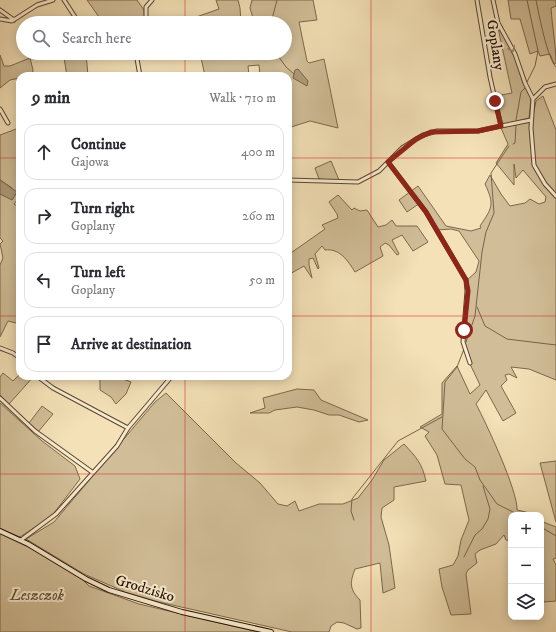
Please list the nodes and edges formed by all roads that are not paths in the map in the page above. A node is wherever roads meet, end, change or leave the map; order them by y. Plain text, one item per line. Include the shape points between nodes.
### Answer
1 (53, 0) edge
2 (64, 0) edge
3 (152, 0) edge
4 (477, 0) edge
5 (493, 0) edge
6 (0, 10) edge
7 (20, 16) edge
8 (74, 16) edge
9 (146, 16) edge
10 (0, 19) edge
11 (14, 20) joint
12 (137, 60) edge
13 (139, 72) edge
14 (556, 84) edge
15 (533, 99) junction
16 (0, 109) edge
17 (531, 120) junction
18 (8, 123) dead end
19 (501, 126) junction
20 (388, 162) junction
21 (292, 180) edge
22 (556, 196) edge
23 (0, 348) edge
24 (16, 355) edge
25 (470, 364) dead end
26 (42, 380) edge
27 (168, 380) edge
28 (0, 398) edge
29 (128, 428) junction
30 (92, 472) junction
31 (0, 531) edge
32 (22, 540) junction
33 (271, 632) edge

1 - 7 street via 38,5
2 - 8 street
3 - 9 street via 146,7
4 - 19 street, Goplany
5 -> 15 street via 498,23 515,54
6 - 11 street
10 - 11 street
12 - 13 street
14 - 15 street via 545,87
15 - 17 street
16 - 18 street
17 - 19 street
17 - 22 street via 534,165 545,184
19 - 20 street via 478,131 431,132 416,139
20 - 21 street via 371,177 358,182
20 - 25 street via 426,212 466,280 468,291 463,342
23 - 24 street
26 - 29 street
27 - 29 street
28 - 30 street via 35,431
29 - 30 street via 117,446
30 - 32 street via 50,519
31 - 32 street, Grodzisko
32 - 33 street, Grodzisko via 109,590 182,612

